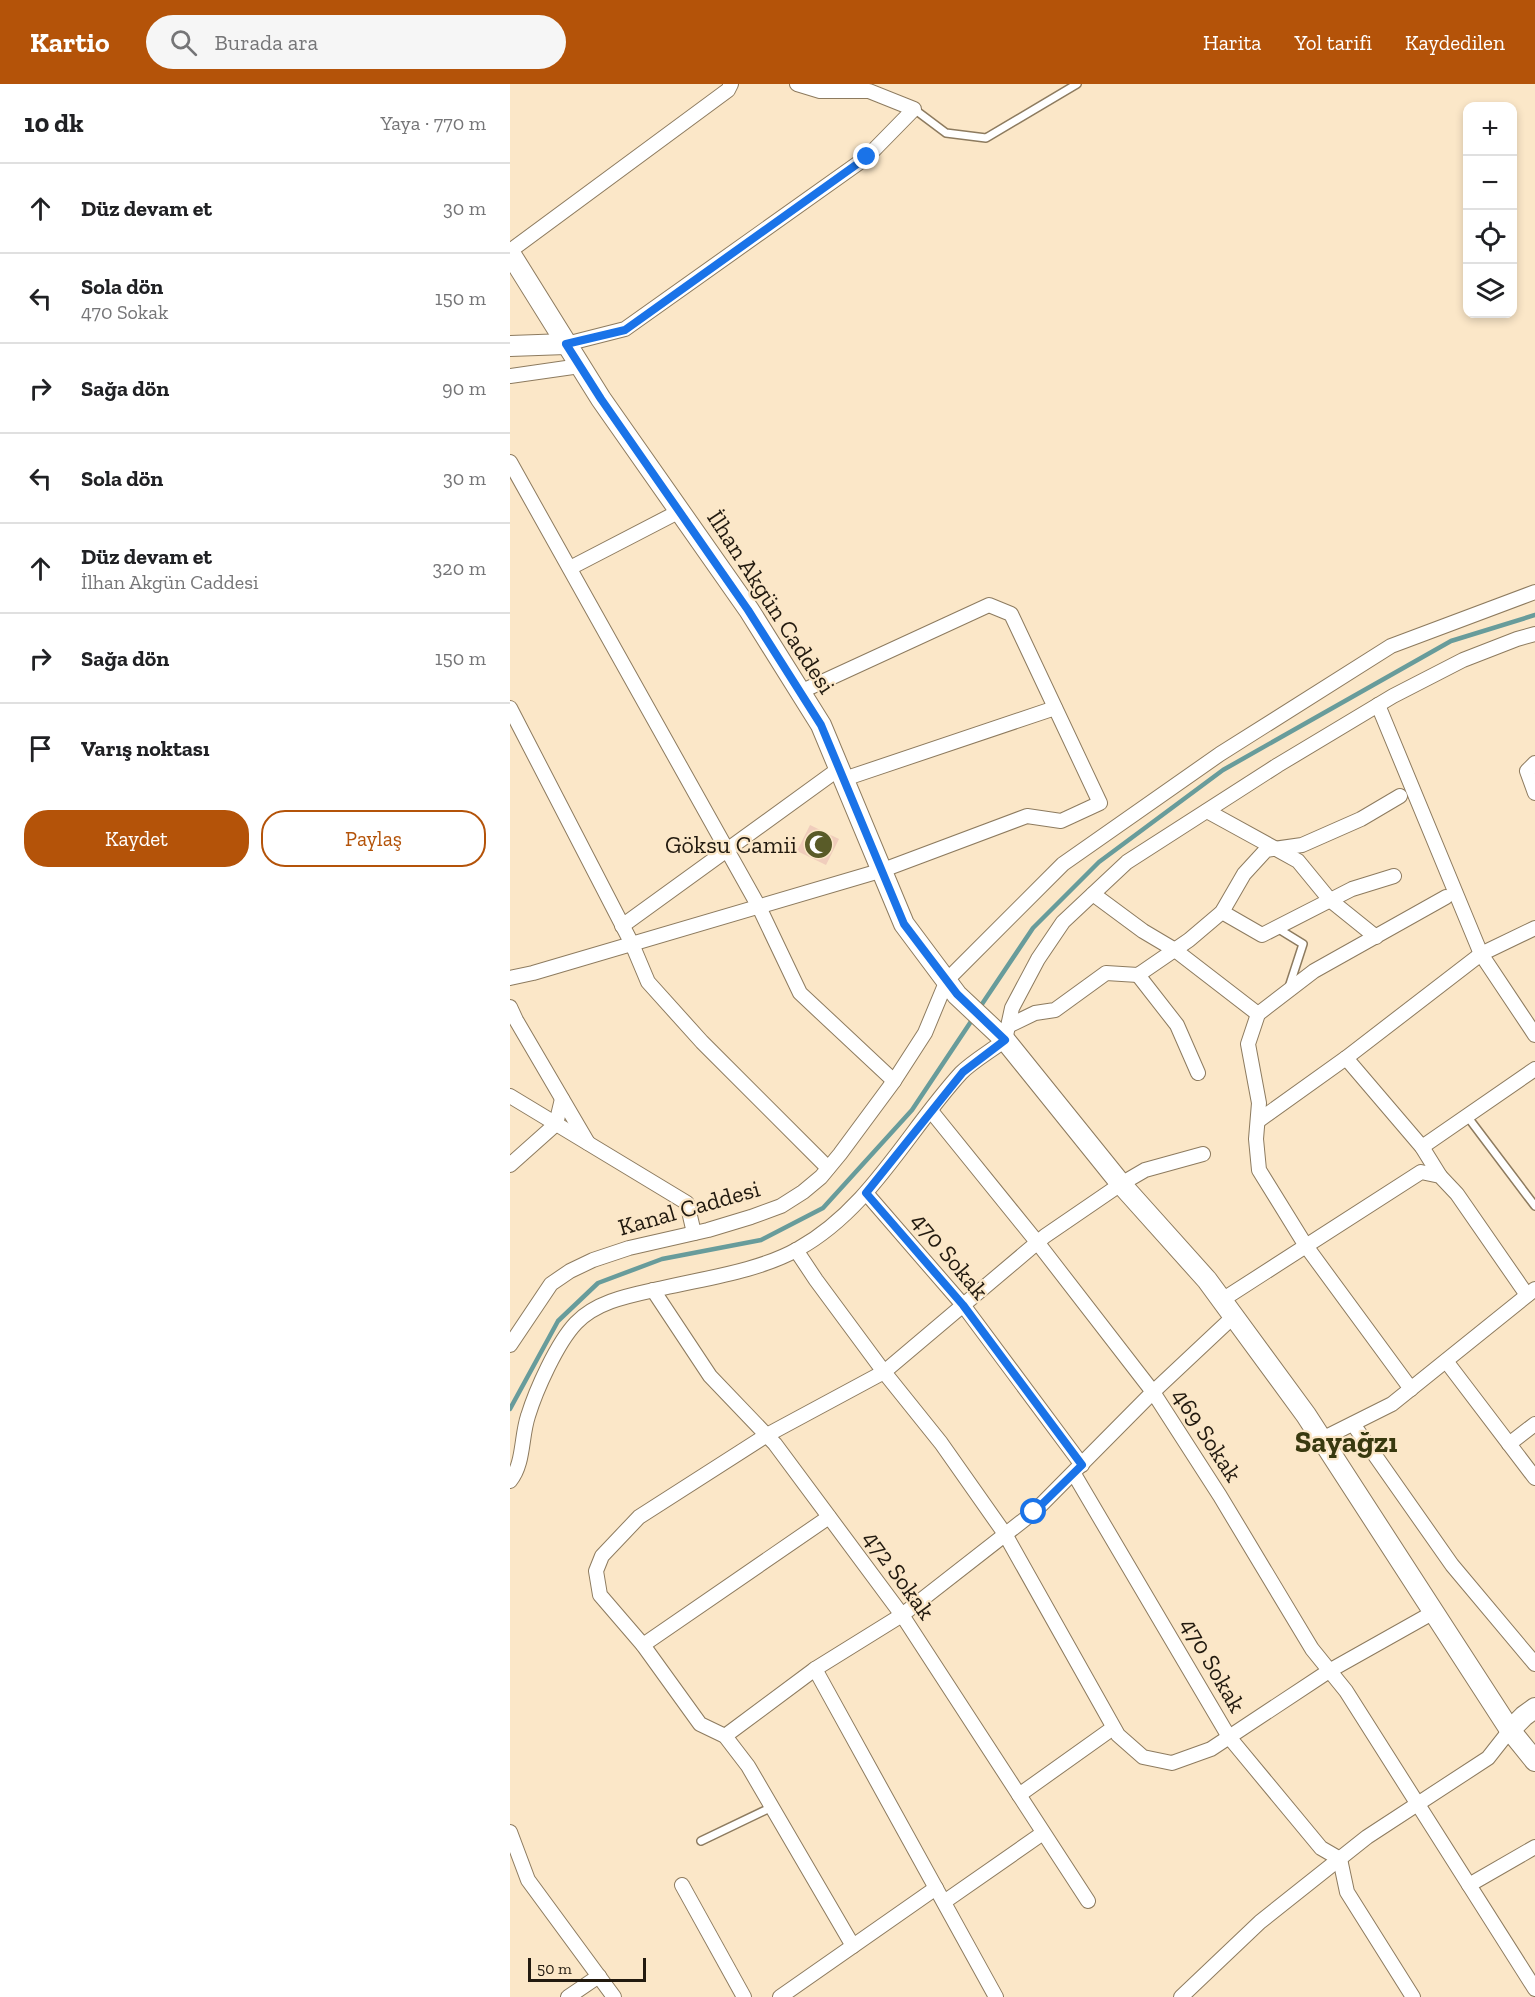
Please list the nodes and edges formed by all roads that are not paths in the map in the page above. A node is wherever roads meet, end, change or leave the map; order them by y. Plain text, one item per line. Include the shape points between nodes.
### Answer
1 (731, 84) edge
2 (797, 84) edge
3 (1077, 84) edge
4 (914, 109) junction
5 (510, 252) edge
6 (566, 344) junction
7 (510, 346) edge
8 (580, 366) junction
9 (510, 376) edge
10 (510, 462) edge
11 (680, 511) junction
12 (570, 568) junction
13 (1535, 592) edge
14 (1535, 634) edge
15 (800, 692) junction
16 (1378, 705) junction
17 (510, 708) edge
18 (1055, 708) junction
19 (1535, 763) edge
20 (842, 773) junction
21 (1535, 793) edge
22 (1400, 796) dead end
23 (1207, 810) junction
24 (727, 849) junction
25 (1278, 849) junction
26 (882, 870) junction
27 (1394, 876) dead end
28 (1093, 894) junction
29 (1446, 897) dead end
30 (1330, 900) junction
31 (759, 907) junction
32 (1222, 912) junction
33 (622, 926) junction
34 (1277, 928) junction
35 (1535, 928) edge
36 (1376, 937) junction
37 (632, 944) junction
38 (1175, 950) junction
39 (1481, 954) junction
40 (1138, 975) junction
41 (510, 978) edge
42 (952, 987) junction
43 (1288, 991) junction
44 (510, 1007) edge
45 (1258, 1014) junction
46 (1002, 1032) junction
47 (1535, 1035) edge
48 (1346, 1058) junction
49 (1535, 1069) edge
50 (1197, 1073) dead end
51 (894, 1081) junction
52 (510, 1096) edge
53 (562, 1099) junction
54 (931, 1111) junction
55 (1467, 1116) junction
56 (1258, 1121) junction
57 (555, 1124) junction
58 (589, 1144) junction
59 (1422, 1147) junction
60 (1203, 1154) dead end
61 (510, 1165) edge
62 (828, 1168) junction
63 (1440, 1176) junction
64 (1121, 1184) junction
65 (866, 1193) junction
66 (1535, 1206) edge
67 (694, 1233) junction
68 (1037, 1242) junction
69 (1306, 1246) junction
70 (796, 1250) junction
71 (653, 1290) junction
72 (1531, 1292) edge
73 (1222, 1300) junction
74 (963, 1305) junction
75 (1234, 1317) junction
76 (510, 1345) edge
77 (1446, 1361) junction
78 (884, 1372) junction
79 (1411, 1389) junction
80 (1153, 1392) junction
81 (1353, 1424) junction
82 (1535, 1424) edge
83 (767, 1435) junction
84 (1322, 1439) junction
85 (1509, 1444) junction
86 (1078, 1469) junction
87 (511, 1478) edge
88 (1535, 1478) edge
89 (830, 1518) junction
90 (1005, 1534) junction
91 (1434, 1612) junction
92 (902, 1614) junction
93 (643, 1645) junction
94 (1535, 1664) edge
95 (815, 1669) junction
96 (1329, 1671) junction
97 (1535, 1708) edge
98 (1113, 1728) junction
99 (1510, 1730) junction
100 (725, 1736) junction
101 (1229, 1737) junction
102 (1535, 1761) edge
103 (1019, 1795) junction
104 (1417, 1804) junction
105 (772, 1807) junction
106 (510, 1832) edge
107 (1043, 1833) junction
108 (701, 1841) dead end
109 (1535, 1847) edge
110 (1340, 1859) junction
111 (682, 1885) dead end
112 (1469, 1885) junction
113 (936, 1887) junction
114 (1088, 1901) dead end
115 (944, 1902) junction
116 (853, 1946) junction
117 (599, 1976) junction
118 (1535, 1989) edge
119 (991, 1995) edge
120 (1412, 1996) edge
121 (568, 1997) edge
122 (614, 1997) edge
123 (744, 1997) edge
124 (780, 1997) edge
125 (1181, 1997) edge

1 - 5 street
2 - 4 street via 820,91 869,91
3 - 4 lane via 986,138 946,134
4 - 6 street via 867,157 625,330
5 - 6 main road, İlhan Akgün Caddesi
6 - 7 main road
6 - 8 main road, İlhan Akgün Caddesi
8 - 9 street
8 - 11 main road, İlhan Akgün Caddesi
10 - 12 street
11 - 12 street
11 - 15 main road, İlhan Akgün Caddesi
12 - 24 street
13 - 42 street via 1391,646 1220,754 1063,864
14 - 16 street via 1463,660
15 - 18 street via 989,605 1011,614
15 - 20 main road, İlhan Akgün Caddesi via 821,725
16 - 23 street
16 - 39 street
17 - 33 street
18 - 20 street
18 - 26 street via 1100,803 1061,822 1027,816
19 - 21 street via 1527,771
20 - 24 street
20 - 26 main road, İlhan Akgün Caddesi
22 - 25 street via 1361,819 1302,845
23 - 25 street
23 - 28 street via 1127,862
24 - 31 street
24 - 33 street
25 - 30 street via 1298,861
25 - 32 street via 1266,850 1245,874
26 - 31 street
26 - 42 main road, İlhan Akgün Caddesi via 904,924
27 - 30 street
28 - 38 street
28 - 46 street via 1063,922 1038,959
29 - 36 street
30 - 34 street
30 - 36 street
31 - 37 street
31 - 51 street via 800,993
32 - 34 street via 1262,935
32 - 38 street
33 - 37 street
34 - 43 lane via 1303,944
35 - 39 street
36 - 43 street via 1314,971
37 - 41 street
37 - 62 street via 648,982
38 - 40 street
38 - 45 street
39 - 47 street
39 - 48 street
40 - 46 street via 1106,973 1055,1010 1035,1013
40 - 50 street via 1177,1025
42 - 46 main road, İlhan Akgün Caddesi
42 - 51 street, Kanal Caddesi
43 - 45 street
44 - 53 street
45 - 56 street via 1248,1044 1259,1103
46 - 54 street
46 - 64 main road, İlhan Akgün Caddesi
48 - 56 street
48 - 59 street
49 - 55 street
51 - 62 street, Kanal Caddesi
52 - 57 street
53 - 57 street
53 - 58 street
54 - 65 street
54 - 68 street, 469 Sokak
55 - 59 street
55 - 66 lane
56 - 69 street via 1259,1170
57 - 58 street
57 - 61 street
58 - 67 street via 687,1203
59 - 63 street
60 - 64 street via 1145,1170
62 - 67 street, Kanal Caddesi via 781,1206
63 - 69 street via 1421,1172
63 - 72 street
64 - 68 street
64 - 73 main road, İlhan Akgün Caddesi
65 - 70 street via 844,1217
65 - 74 street, 470 Sokak
67 - 76 street, Kanal Caddesi via 629,1248 570,1272 552,1284
68 - 74 street
68 - 80 street, 469 Sokak
69 - 73 street
69 - 79 street
70 - 71 street via 734,1272
70 - 78 street
71 - 83 street, 472 Sokak via 710,1376
71 - 87 street via 615,1299 576,1323 540,1384 528,1416 519,1463
72 - 77 street
73 - 75 main road, İlhan Akgün Caddesi
74 - 78 street
74 - 86 street, 470 Sokak
75 - 80 street
75 - 84 main road, İlhan Akgün Caddesi
77 - 79 street
77 - 85 street
78 - 83 street
78 - 90 street via 941,1443
79 - 81 street via 1392,1404
80 - 86 street
80 - 96 street, 469 Sokak
81 - 84 street
81 - 94 street via 1452,1564
82 - 85 street
83 - 89 street, 472 Sokak
83 - 93 street via 639,1517 602,1556 596,1571 600,1594
84 - 91 main road, İlhan Akgün Caddesi
85 - 88 street
86 - 90 street
86 - 101 street, 470 Sokak
89 - 92 street, 472 Sokak
89 - 93 street
90 - 92 street
90 - 98 street
91 - 96 street
91 - 99 main road, İlhan Akgün Caddesi
92 - 95 street
92 - 103 street, 472 Sokak
93 - 100 street via 700,1724
95 - 100 street
95 - 113 street
96 - 101 street
96 - 104 street, 469 Sokak
97 - 99 main road
98 - 101 street via 1143,1757 1172,1763 1210,1749
98 - 103 street
99 - 102 main road, İlhan Akgün Caddesi
99 - 104 street via 1488,1758
100 - 105 street
101 - 110 street, 470 Sokak via 1321,1848
103 - 107 street, 472 Sokak
104 - 110 street
104 - 112 street, 469 Sokak
105 - 108 lane
105 - 116 street
106 - 117 street via 528,1880
107 - 114 street, 472 Sokak
107 - 115 street
109 - 112 street
110 - 120 street via 1347,1892
110 - 125 street via 1260,1922
111 - 123 street
112 - 118 street, 469 Sokak
113 - 115 street
113 - 116 street
115 - 119 street
116 - 124 street
117 - 121 street
117 - 122 street

